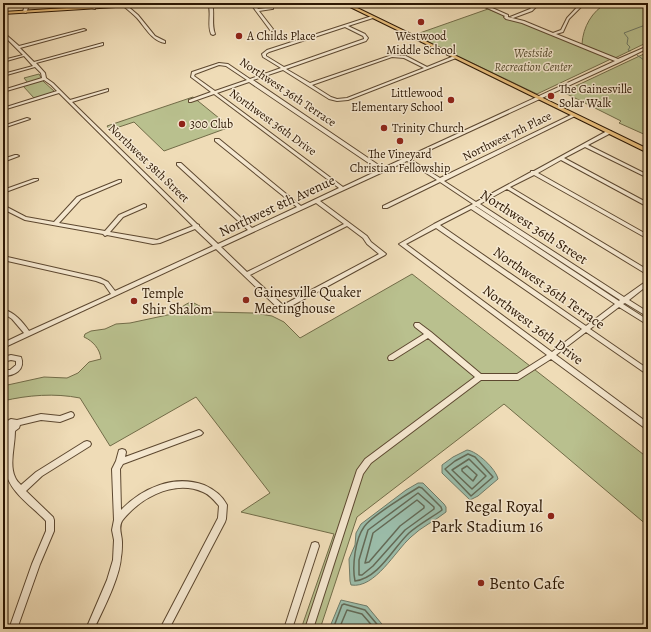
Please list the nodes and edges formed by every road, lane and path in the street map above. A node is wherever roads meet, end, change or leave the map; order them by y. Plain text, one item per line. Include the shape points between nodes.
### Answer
1 (24, 3) edge
2 (135, 3) edge
3 (164, 3) edge
4 (210, 3) edge
5 (252, 3) edge
6 (344, 3) edge
7 (478, 3) edge
8 (538, 3) edge
9 (583, 3) edge
10 (94, 5) edge
11 (124, 5) edge
12 (272, 8) dead end
13 (257, 10) junction
14 (25, 11) junction
15 (3, 12) edge
16 (372, 17) junction
17 (512, 17) junction
18 (345, 26) junction
19 (271, 29) dead end
20 (84, 30) dead end
21 (3, 33) edge
22 (213, 34) dead end
23 (554, 34) junction
24 (164, 42) dead end
25 (102, 44) dead end
26 (648, 47) edge
27 (18, 48) junction
28 (25, 55) junction
29 (455, 57) junction
30 (3, 61) edge
31 (619, 61) junction
32 (35, 64) junction
33 (427, 68) junction
34 (283, 69) junction
35 (193, 73) joint
36 (3, 75) edge
37 (44, 79) junction
38 (250, 80) junction
39 (309, 85) junction
40 (107, 90) dead end
41 (60, 91) junction
42 (3, 92) edge
43 (214, 93) junction
44 (538, 98) junction
45 (190, 101) dead end
46 (70, 102) junction
47 (3, 108) edge
48 (574, 115) junction
49 (28, 119) dead end
50 (3, 127) edge
51 (609, 132) junction
52 (217, 140) dead end
53 (584, 145) junction
54 (648, 151) edge
55 (17, 156) dead end
56 (560, 158) junction
57 (407, 159) junction
58 (3, 161) edge
59 (179, 164) dead end
60 (383, 170) junction
61 (533, 172) junction
62 (648, 177) edge
63 (36, 180) dead end
64 (440, 180) junction
65 (119, 181) dead end
66 (506, 188) junction
67 (343, 189) junction
68 (3, 192) edge
69 (317, 201) junction
70 (473, 205) junction
71 (144, 206) dead end
72 (648, 206) edge
73 (3, 207) edge
74 (385, 207) dead end
75 (301, 208) junction
76 (55, 224) junction
77 (348, 224) junction
78 (436, 225) junction
79 (196, 226) junction
80 (252, 231) junction
81 (105, 234) junction
82 (648, 237) edge
83 (218, 246) junction
84 (3, 258) edge
85 (648, 273) edge
86 (247, 274) junction
87 (648, 282) edge
88 (114, 294) junction
89 (621, 303) junction
90 (3, 310) edge
91 (648, 315) edge
92 (648, 324) edge
93 (417, 325) dead end
94 (586, 329) junction
95 (28, 334) junction
96 (429, 334) junction
97 (3, 346) edge
98 (552, 355) junction
99 (391, 358) dead end
100 (3, 360) edge
101 (648, 372) edge
102 (3, 374) edge
103 (480, 377) junction
104 (71, 415) dead end
105 (7, 426) edge
106 (648, 427) edge
107 (199, 433) dead end
108 (87, 444) dead end
109 (122, 452) dead end
110 (120, 462) junction
111 (21, 490) junction
112 (118, 520) junction
113 (315, 546) dead end
114 (13, 629) edge
115 (90, 629) edge
116 (164, 629) edge
117 (288, 629) edge
118 (309, 629) edge

1 - 14 street
2 - 11 main road
3 - 11 main road
4 - 22 street via 213,10 210,29
5 - 13 street
6 - 16 main road
7 - 17 street via 507,18
8 - 17 street via 531,10
9 - 23 street via 568,19 562,32
10 - 11 main road
10 - 14 main road
11 - 24 street via 154,36
12 - 13 street
13 - 19 street
14 - 15 main road
16 - 18 street
16 - 29 main road
17 - 23 street
18 - 34 street via 264,54
18 - 34 street via 365,39
20 - 27 street
21 - 27 street, Northwest 38th Street
23 - 31 street
25 - 32 street
26 - 31 street, Northwest 8th Avenue
27 - 28 street, Northwest 38th Street
28 - 30 street
28 - 32 street, Northwest 38th Street
29 - 33 street
29 - 44 main road
31 - 44 street, Northwest 8th Avenue
32 - 36 street
32 - 37 street, Northwest 38th Street via 43,73
33 - 39 street via 395,55
33 - 39 street via 348,99 330,98
34 - 38 street
34 - 39 street
35 - 38 street, Northwest 36th Terrace via 219,64 227,64
35 - 43 street, Northwest 36th Drive via 192,76
37 - 41 street, Northwest 38th Street
37 - 42 street
38 - 43 street
38 - 60 street, Northwest 36th Terrace
40 - 46 street
41 - 46 street, Northwest 38th Street
41 - 47 street
43 - 45 street
43 - 67 street, Northwest 36th Drive
44 - 48 main road
44 - 57 street, Northwest 8th Avenue
46 - 79 street, Northwest 38th Street
48 - 51 main road
48 - 64 street, Northwest 7th Place
49 - 50 street
51 - 53 street
51 - 54 main road
52 - 75 street
53 - 56 street
53 - 62 street
55 - 58 street
56 - 61 street
56 - 72 street
57 - 60 street, Northwest 8th Avenue
57 - 64 street, Northwest 36th Street
59 - 80 street
60 - 67 street, Northwest 8th Avenue
61 - 66 street
61 - 82 street
63 - 68 street
64 - 70 street, Northwest 36th Street
64 - 74 street, Northwest 7th Place
65 - 76 street via 79,198
66 - 70 street
66 - 85 street
67 - 69 street, Northwest 8th Avenue
69 - 75 street, Northwest 8th Avenue
69 - 77 street
70 - 78 street
70 - 89 street, Northwest 36th Street
71 - 81 street via 120,216
73 - 76 street via 26,218
75 - 80 street, Northwest 8th Avenue
76 - 81 street
77 - 86 street
77 - 86 street, Northwest 38th Street via 384,254 282,308
78 - 94 street, Northwest 36th Terrace
78 - 98 street, Northwest 36th Drive via 402,244
79 - 81 street via 158,242
79 - 83 street, Northwest 38th Street
80 - 83 street, Northwest 8th Avenue
83 - 86 street, Northwest 38th Street
83 - 88 street, Northwest 8th Avenue
84 - 88 street via 98,279
87 - 89 street
88 - 95 street, Northwest 8th Avenue
89 - 91 street, Northwest 36th Street
89 - 92 street
89 - 94 street
90 - 95 street via 11,313
93 - 96 street
94 - 98 street
94 - 101 street, Northwest 36th Terrace
95 - 97 street, Northwest 8th Avenue
96 - 99 street
96 - 103 street
98 - 103 street via 518,377
98 - 106 street, Northwest 36th Drive
100 - 102 street via 14,357 20,363 14,371
103 - 118 street via 368,461 360,472
104 - 105 street via 60,419 41,417 17,423 16,428
105 - 111 street via 11,476
107 - 110 street
108 - 111 street via 45,470
109 - 110 street
110 - 112 street via 116,469
111 - 114 street via 50,520 50,531
112 - 115 street via 118,551 114,570
112 - 116 street via 145,495 170,486 202,487 214,494 223,504 222,519
113 - 117 street

